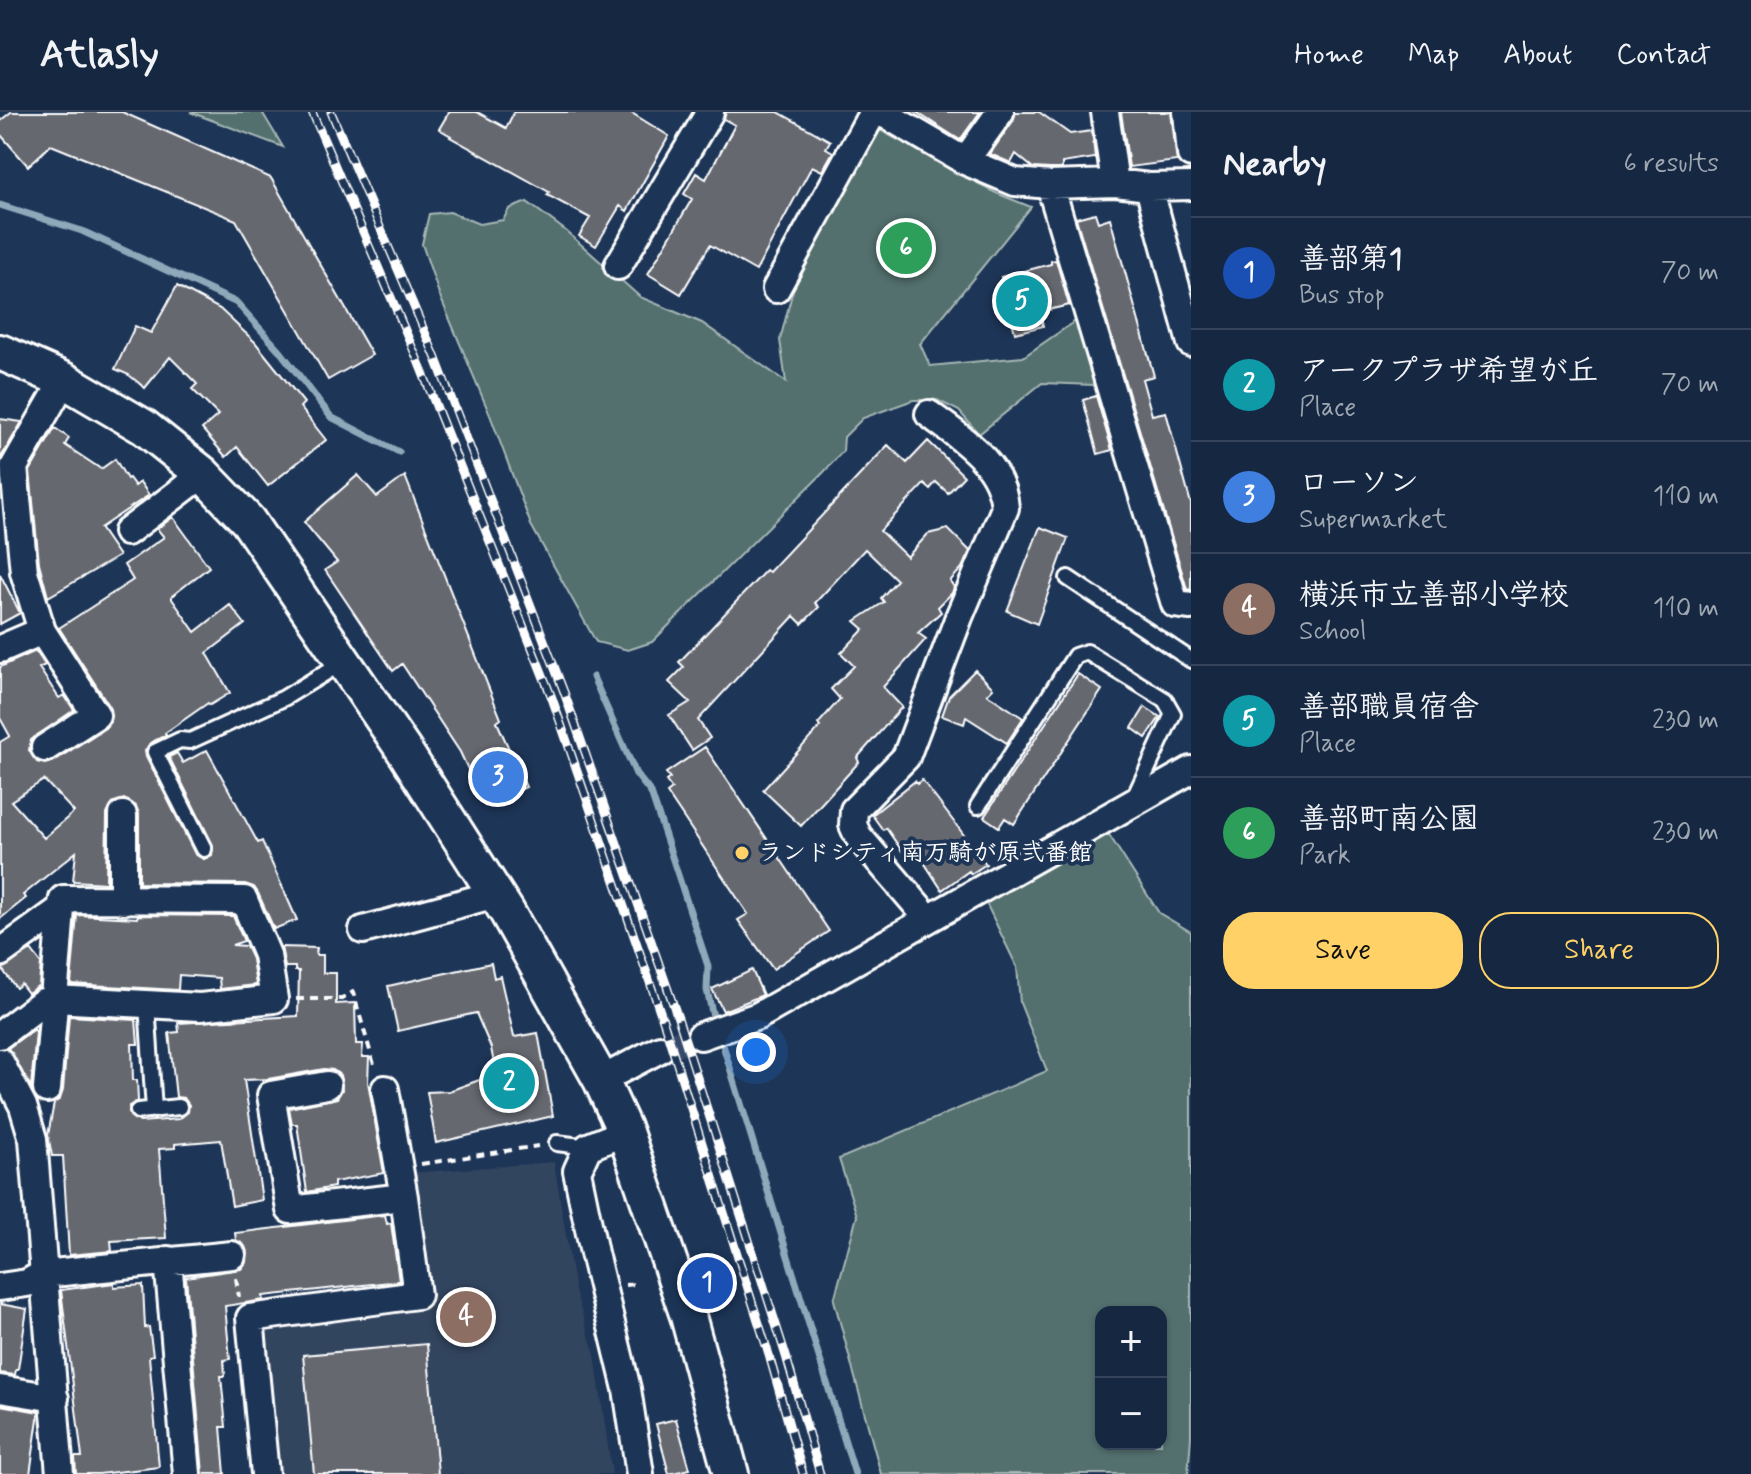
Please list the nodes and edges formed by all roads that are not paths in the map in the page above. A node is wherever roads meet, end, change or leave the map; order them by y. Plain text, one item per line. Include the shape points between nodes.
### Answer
1 (710, 112) edge
2 (873, 112) edge
3 (881, 112) edge
4 (1000, 112) edge
5 (1105, 112) edge
6 (1187, 112) edge
7 (1191, 154) edge
8 (965, 161) junction
9 (1115, 183) junction
10 (1050, 185) junction
11 (1191, 186) edge
12 (1149, 187) junction
13 (618, 266) dead end
14 (776, 289) dead end
15 (1191, 343) edge
16 (0, 352) edge
17 (64, 380) junction
18 (929, 414) dead end
19 (7, 466) edge
20 (203, 474) junction
21 (127, 532) dead end
22 (1068, 578) dead end
23 (1191, 606) edge
24 (42, 631) junction
25 (0, 649) edge
26 (1191, 660) edge
27 (344, 661) junction
28 (45, 748) dead end
29 (1191, 770) edge
30 (1132, 803) junction
31 (978, 806) dead end
32 (123, 815) dead end
33 (204, 849) dead end
34 (496, 894) junction
35 (123, 901) junction
36 (61, 909) junction
37 (928, 918) junction
38 (363, 930) dead end
39 (0, 953) edge
40 (54, 999) junction
41 (147, 1004) junction
42 (0, 1035) edge
43 (701, 1036) tunnel mouth
44 (660, 1049) tunnel mouth
45 (0, 1062) edge
46 (601, 1080) junction
47 (327, 1085) dead end
48 (47, 1089) dead end
49 (385, 1089) road end
50 (179, 1107) dead end
51 (154, 1110) junction
52 (138, 1111) dead end
53 (625, 1132) junction
54 (557, 1143) road end
55 (588, 1147) junction
56 (404, 1197) junction
57 (232, 1255) road end
58 (168, 1260) junction
59 (43, 1274) junction
60 (0, 1287) edge
61 (0, 1389) edge
62 (55, 1398) junction
63 (60, 1474) edge
64 (187, 1474) edge
65 (265, 1474) edge
66 (640, 1474) edge
67 (731, 1474) edge

1 - 13 street
2 - 14 street
3 - 8 street
4 - 8 street
5 - 9 street
6 - 7 street
8 - 10 street via 1015,182
9 - 10 street
9 - 12 street
10 - 23 street via 1175,604
11 - 12 street
12 - 15 street
16 - 17 street
17 - 19 street
17 - 20 street via 144,427
18 - 37 street via 985,458 1004,494 1005,508 906,757 854,810 858,836
19 - 24 street via 24,572
20 - 21 street
20 - 27 street via 248,521
22 - 26 lane
24 - 25 street
24 - 28 street via 96,715
27 - 33 lane via 284,698 155,752
27 - 34 street
29 - 30 street
30 - 31 lane via 1173,714 1165,700 1087,652 1075,656
30 - 37 street
32 - 35 street
34 - 38 street
34 - 46 street
35 - 36 street via 63,899
35 - 41 street via 244,900 267,955 274,999 200,1007
36 - 39 street
36 - 40 street
37 - 43 street via 758,1016
40 - 41 street
40 - 42 street
40 - 48 street
41 - 51 lane
44 - 46 street
45 - 59 street via 33,1139 29,1162
46 - 53 street
47 - 56 street via 271,1095 290,1210
49 - 56 street
50 - 51 lane
51 - 52 lane
53 - 55 street
53 - 67 street via 688,1316
54 - 55 lane
55 - 66 street via 577,1171 627,1389
56 - 65 street via 417,1295 250,1318
57 - 58 street
58 - 59 street
58 - 64 street
59 - 60 street
59 - 62 street
61 - 62 street
62 - 63 street

